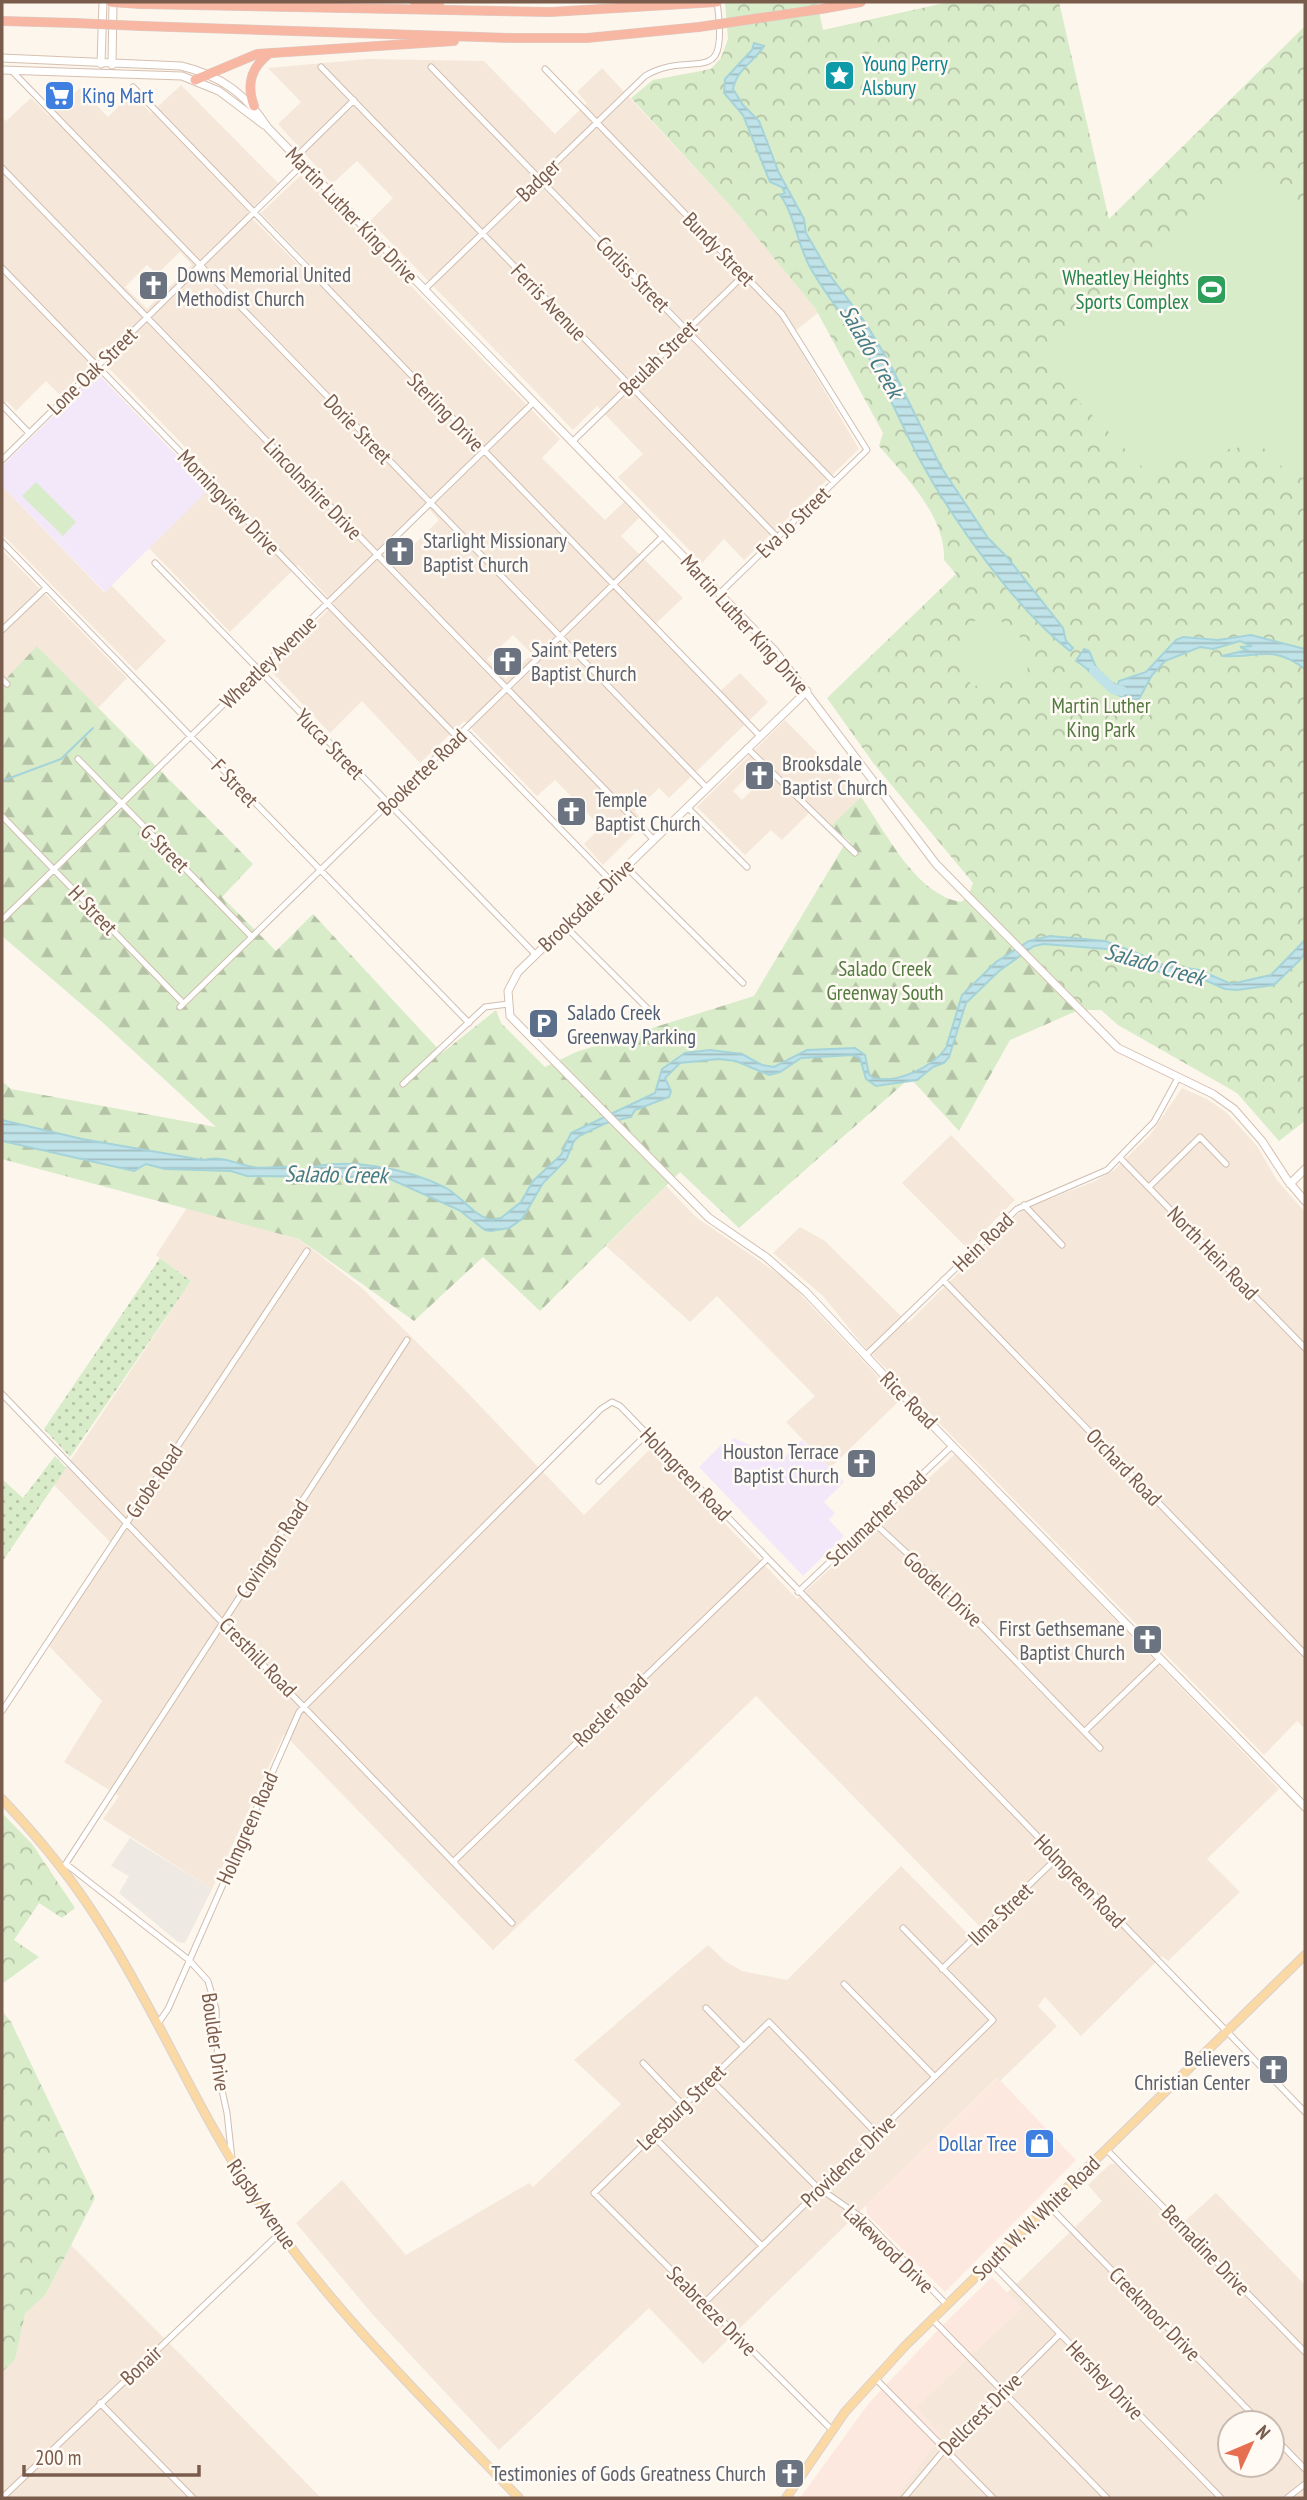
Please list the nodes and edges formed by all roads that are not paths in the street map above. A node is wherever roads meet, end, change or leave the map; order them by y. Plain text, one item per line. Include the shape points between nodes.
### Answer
1 (103, 2) edge
2 (112, 2) edge
3 (415, 2) edge
4 (717, 2) edge
5 (861, 2) edge
6 (462, 11) junction
7 (2, 22) edge
8 (513, 38) junction
9 (270, 53) junction
10 (2, 58) edge
11 (101, 61) junction
12 (113, 62) junction
13 (321, 67) dead end
14 (431, 67) dead end
15 (545, 69) dead end
16 (2, 70) edge
17 (11, 70) junction
18 (101, 72) junction
19 (112, 73) junction
20 (208, 73) junction
21 (195, 80) junction
22 (133, 87) dead end
23 (354, 100) junction
24 (254, 106) junction
25 (597, 123) junction
26 (268, 128) junction
27 (296, 157) junction
28 (303, 164) junction
29 (2, 168) edge
30 (540, 178) junction
31 (253, 214) junction
32 (483, 234) junction
33 (200, 266) junction
34 (2, 268) edge
35 (744, 275) junction
36 (424, 290) junction
37 (147, 318) junction
38 (687, 330) junction
39 (97, 366) junction
40 (630, 386) junction
41 (534, 403) junction
42 (2, 405) edge
43 (29, 433) junction
44 (572, 442) junction
45 (867, 450) joint
46 (483, 451) junction
47 (2, 460) edge
48 (834, 482) junction
49 (430, 503) junction
50 (663, 536) junction
51 (777, 537) junction
52 (2, 542) edge
53 (377, 555) junction
54 (155, 563) dead end
55 (613, 584) junction
56 (46, 588) junction
57 (719, 594) junction
58 (328, 604) junction
59 (2, 631) edge
60 (559, 637) junction
61 (259, 671) junction
62 (507, 689) junction
63 (807, 691) junction
64 (464, 730) junction
65 (760, 736) junction
66 (191, 737) junction
67 (457, 737) junction
68 (747, 748) junction
69 (78, 759) dead end
70 (707, 788) junction
71 (122, 804) junction
72 (389, 804) junction
73 (687, 807) junction
74 (2, 816) edge
75 (654, 840) junction
76 (855, 853) dead end
77 (626, 867) junction
78 (747, 867) dead end
79 (53, 869) junction
80 (320, 871) junction
81 (611, 881) junction
82 (2, 920) edge
83 (565, 926) junction
84 (252, 937) junction
85 (536, 955) junction
86 (743, 983) dead end
87 (508, 1004) junction
88 (181, 1005) joint
89 (651, 1012) dead end
90 (469, 1023) junction
91 (1178, 1078) junction
92 (403, 1084) dead end
93 (1120, 1157) junction
94 (1226, 1164) dead end
95 (1305, 1169) edge
96 (1290, 1184) junction
97 (1149, 1187) junction
98 (1305, 1201) edge
99 (1024, 1205) junction
100 (1062, 1245) dead end
101 (307, 1251) dead end
102 (943, 1280) junction
103 (408, 1340) dead end
104 (1305, 1349) edge
105 (865, 1356) junction
106 (2, 1394) edge
107 (647, 1434) junction
108 (953, 1445) junction
109 (599, 1480) dead end
110 (127, 1522) junction
111 (873, 1522) junction
112 (767, 1559) junction
113 (798, 1591) junction
114 (224, 1623) junction
115 (1305, 1654) edge
116 (1160, 1659) junction
117 (304, 1705) junction
118 (2, 1711) edge
119 (1085, 1731) junction
120 (1100, 1748) dead end
121 (2, 1799) edge
122 (1305, 1807) edge
123 (1057, 1858) junction
124 (453, 1862) junction
125 (65, 1866) junction
126 (512, 1923) dead end
127 (903, 1928) dead end
128 (1305, 1955) edge
129 (189, 1960) junction
130 (943, 1969) junction
131 (844, 1984) dead end
132 (706, 2008) dead end
133 (157, 2025) junction
134 (1226, 2031) junction
135 (743, 2046) junction
136 (643, 2063) dead end
137 (935, 2077) junction
138 (710, 2078) junction
139 (684, 2105) junction
140 (1305, 2112) edge
141 (877, 2134) junction
142 (652, 2135) junction
143 (1106, 2149) junction
144 (232, 2161) junction
145 (820, 2189) junction
146 (594, 2193) joint
147 (1048, 2206) junction
148 (280, 2233) junction
149 (762, 2246) junction
150 (990, 2262) junction
151 (704, 2303) junction
152 (947, 2305) junction
153 (932, 2319) junction
154 (1060, 2334) junction
155 (1305, 2352) edge
156 (875, 2378) junction
157 (1002, 2391) junction
158 (100, 2403) junction
159 (1247, 2409) edge
160 (831, 2429) junction
161 (945, 2449) junction
162 (1286, 2449) edge
163 (1305, 2469) edge
164 (1305, 2484) edge
165 (2, 2498) edge
166 (193, 2498) edge
167 (519, 2498) edge
168 (786, 2498) edge
169 (904, 2498) edge
170 (993, 2498) edge
171 (1107, 2498) edge
172 (1221, 2498) edge
173 (1287, 2498) edge

1 - 11 main road
2 - 6 highway, bridge
2 - 12 main road
3 - 6 highway
4 - 6 highway via 551,12
4 - 25 street, Badger via 721,42 717,52 702,63 653,71
5 - 8 highway, bridge via 699,27 587,38
7 - 8 highway, bridge
8 - 9 highway
9 - 20 highway via 241,58
9 - 24 highway via 250,77
10 - 11 main road, Martin Luther King Drive
11 - 12 main road, Martin Luther King Drive
11 - 18 main road
12 - 19 main road
12 - 20 main road, Martin Luther King Drive via 169,64
13 - 23 street, Ferris Avenue
14 - 30 street, Corliss Street
15 - 25 street, Bundy Street
16 - 17 main road, Martin Luther King Drive
17 - 18 main road, Martin Luther King Drive
17 - 33 street, Dorie Street
18 - 19 main road, Martin Luther King Drive
19 - 21 main road, Martin Luther King Drive via 171,74
20 - 21 highway
20 - 24 main road, Martin Luther King Drive
21 - 26 main road, Martin Luther King Drive via 219,91
22 - 31 street, Sterling Drive
23 - 27 street
23 - 32 street, Ferris Avenue
24 - 26 main road, Martin Luther King Drive
25 - 30 street, Badger
25 - 35 street, Bundy Street
26 - 27 main road, Martin Luther King Drive
27 - 28 main road, Martin Luther King Drive
28 - 31 street, Lone Oak Street
28 - 36 main road, Martin Luther King Drive
29 - 37 street, Lincolnshire Drive
30 - 32 street, Badger
30 - 38 street, Corliss Street
31 - 33 street, Lone Oak Street
31 - 46 street, Sterling Drive
32 - 36 street, Badger
32 - 40 street, Ferris Avenue
33 - 37 street, Lone Oak Street
33 - 49 street, Dorie Street
34 - 39 street, Morningview Drive
35 - 38 street, Beulah Street
35 - 45 street, Bundy Street via 787,320
36 - 41 main road, Martin Luther King Drive
37 - 39 street, Lone Oak Street
37 - 53 street, Lincolnshire Drive
38 - 40 street, Beulah Street
38 - 48 street, Corliss Street
39 - 43 street, Lone Oak Street
39 - 58 street, Morningview Drive
40 - 44 street, Beulah Street
40 - 51 street, Ferris Avenue
41 - 44 main road, Martin Luther King Drive
41 - 46 street, Wheatley Avenue
42 - 43 street
43 - 47 street, Lone Oak Street
44 - 50 main road, Martin Luther King Drive
45 - 48 street, Eva Jo Street
46 - 49 street, Wheatley Avenue
46 - 55 street, Sterling Drive
48 - 51 street, Eva Jo Street
49 - 53 street, Wheatley Avenue
49 - 60 street, Dorie Street
50 - 55 street, Bookertee Road
50 - 57 main road, Martin Luther King Drive
51 - 57 street, Eva Jo Street
52 - 56 street, F Street
53 - 58 street, Wheatley Avenue
53 - 62 street, Lincolnshire Drive
54 - 61 street, Yucca Street
55 - 60 street, Bookertee Road
55 - 65 street, Sterling Drive
56 - 59 street
56 - 66 street, F Street
57 - 63 main road, Martin Luther King Drive
58 - 61 street, Wheatley Avenue
58 - 67 street, Morningview Drive
60 - 62 street, Bookertee Road
60 - 70 street, Dorie Street
61 - 66 street, Wheatley Avenue
61 - 72 street, Yucca Street
62 - 64 street, Bookertee Road
62 - 75 street, Lincolnshire Drive
63 - 65 main road, Brooksdale Drive
63 - 91 main road, Martin Luther King Drive via 925,851 960,889 1088,1021 1130,1056
64 - 67 street, Bookertee Road
64 - 81 street
65 - 68 main road, Brooksdale Drive
66 - 71 street, Wheatley Avenue
66 - 80 street, F Street
67 - 72 street, Bookertee Road
68 - 70 main road, Brooksdale Drive
68 - 76 street
69 - 71 street, G Street
70 - 73 main road, Brooksdale Drive
71 - 79 street, Wheatley Avenue
71 - 84 street, G Street
72 - 80 street, Bookertee Road
72 - 85 street, Yucca Street
73 - 75 main road, Brooksdale Drive
73 - 78 street
74 - 79 street, H Street
75 - 77 main road, Brooksdale Drive
77 - 81 main road, Brooksdale Drive
77 - 86 street
79 - 82 street, Wheatley Avenue
79 - 88 street, H Street
80 - 84 street, Bookertee Road
80 - 90 street, F Street
81 - 83 main road, Brooksdale Drive
83 - 85 main road, Brooksdale Drive
83 - 89 street
84 - 88 street, Bookertee Road
85 - 87 main road, Brooksdale Drive via 514,977
87 - 90 street via 485,1007
87 - 105 main road, Rice Road via 514,1021 538,1047 669,1178 718,1226 793,1279
90 - 92 street
91 - 93 street, Hein Road via 1154,1122
91 - 96 main road, Martin Luther King Drive via 1234,1109
93 - 97 street, North Hein Road
93 - 99 street, Hein Road via 1094,1178
94 - 97 street via 1200,1137
95 - 96 main road
96 - 98 main road, Martin Luther King Drive
97 - 104 street, North Hein Road
99 - 100 street
99 - 102 street, Hein Road
101 - 110 street, Grobe Road
102 - 105 street, Hein Road
102 - 115 street, Orchard Road
103 - 114 street, Covington Road
105 - 108 main road, Rice Road
106 - 110 street, Cresthill Road
107 - 109 street
107 - 112 street, Holmgreen Road
107 - 117 street, Holmgreen Road via 617,1404 606,1405
108 - 111 street, Schumacher Road
108 - 116 main road, Rice Road
110 - 114 street, Cresthill Road
110 - 118 street, Grobe Road
111 - 113 street, Schumacher Road
111 - 119 street, Goodell Drive via 945,1588
112 - 113 street, Holmgreen Road
112 - 124 street, Roesler Road
113 - 123 street, Holmgreen Road
114 - 117 street, Cresthill Road
114 - 125 street, Covington Road
116 - 119 street
116 - 122 main road, Rice Road
117 - 124 street, Cresthill Road
117 - 129 street, Holmgreen Road
119 - 120 street, Goodell Drive
121 - 125 main road, Rigsby Avenue
123 - 130 street, Ilma Street
123 - 134 street, Holmgreen Road
124 - 126 street, Cresthill Road
125 - 129 street, Boulder Drive
125 - 133 main road, Rigsby Avenue
127 - 130 street
128 - 134 main road, South W. W. White Road
129 - 133 street, Holmgreen Road
129 - 144 street, Boulder Drive via 203,1974 214,1999 218,2072 228,2113
130 - 137 street, Providence Drive via 993,2020
131 - 137 street
132 - 135 street
133 - 144 main road, Rigsby Avenue
134 - 140 street, Holmgreen Road
134 - 143 main road, South W. W. White Road
135 - 138 street, Leesburg Street
135 - 141 street, Leesburg Street via 769,2022
136 - 139 street
137 - 141 street, Providence Drive
138 - 139 street, Leesburg Street
138 - 145 street, Lakewood Drive
139 - 142 street, Leesburg Street
141 - 145 street, Providence Drive
142 - 146 street, Leesburg Street
142 - 149 street
143 - 147 main road, South W. W. White Road
143 - 155 street, Bernadine Drive
144 - 148 main road, Rigsby Avenue
145 - 149 street, Providence Drive
145 - 152 street, Lakewood Drive via 865,2220
146 - 151 street, Seabreeze Drive
147 - 150 main road, South W. W. White Road
147 - 159 street, Creekmoor Drive
148 - 158 street, Bonair
148 - 167 main road, Rigsby Avenue via 360,2328
149 - 151 street, Providence Drive
150 - 152 main road, South W. W. White Road
150 - 154 street, Hershey Drive
151 - 160 street, Seabreeze Drive
152 - 153 main road, South W. W. White Road
153 - 156 main road, South W. W. White Road
153 - 157 street, Lakewood Drive
154 - 157 street, Dellcrest Drive
154 - 172 street, Hershey Drive
156 - 160 main road, South W. W. White Road
156 - 161 street
157 - 161 street, Dellcrest Drive
157 - 171 street, Lakewood Drive
158 - 165 street, Bonair
158 - 166 street
160 - 168 main road, South W. W. White Road
161 - 169 street, Dellcrest Drive
161 - 170 street
162 - 163 street
164 - 173 street

